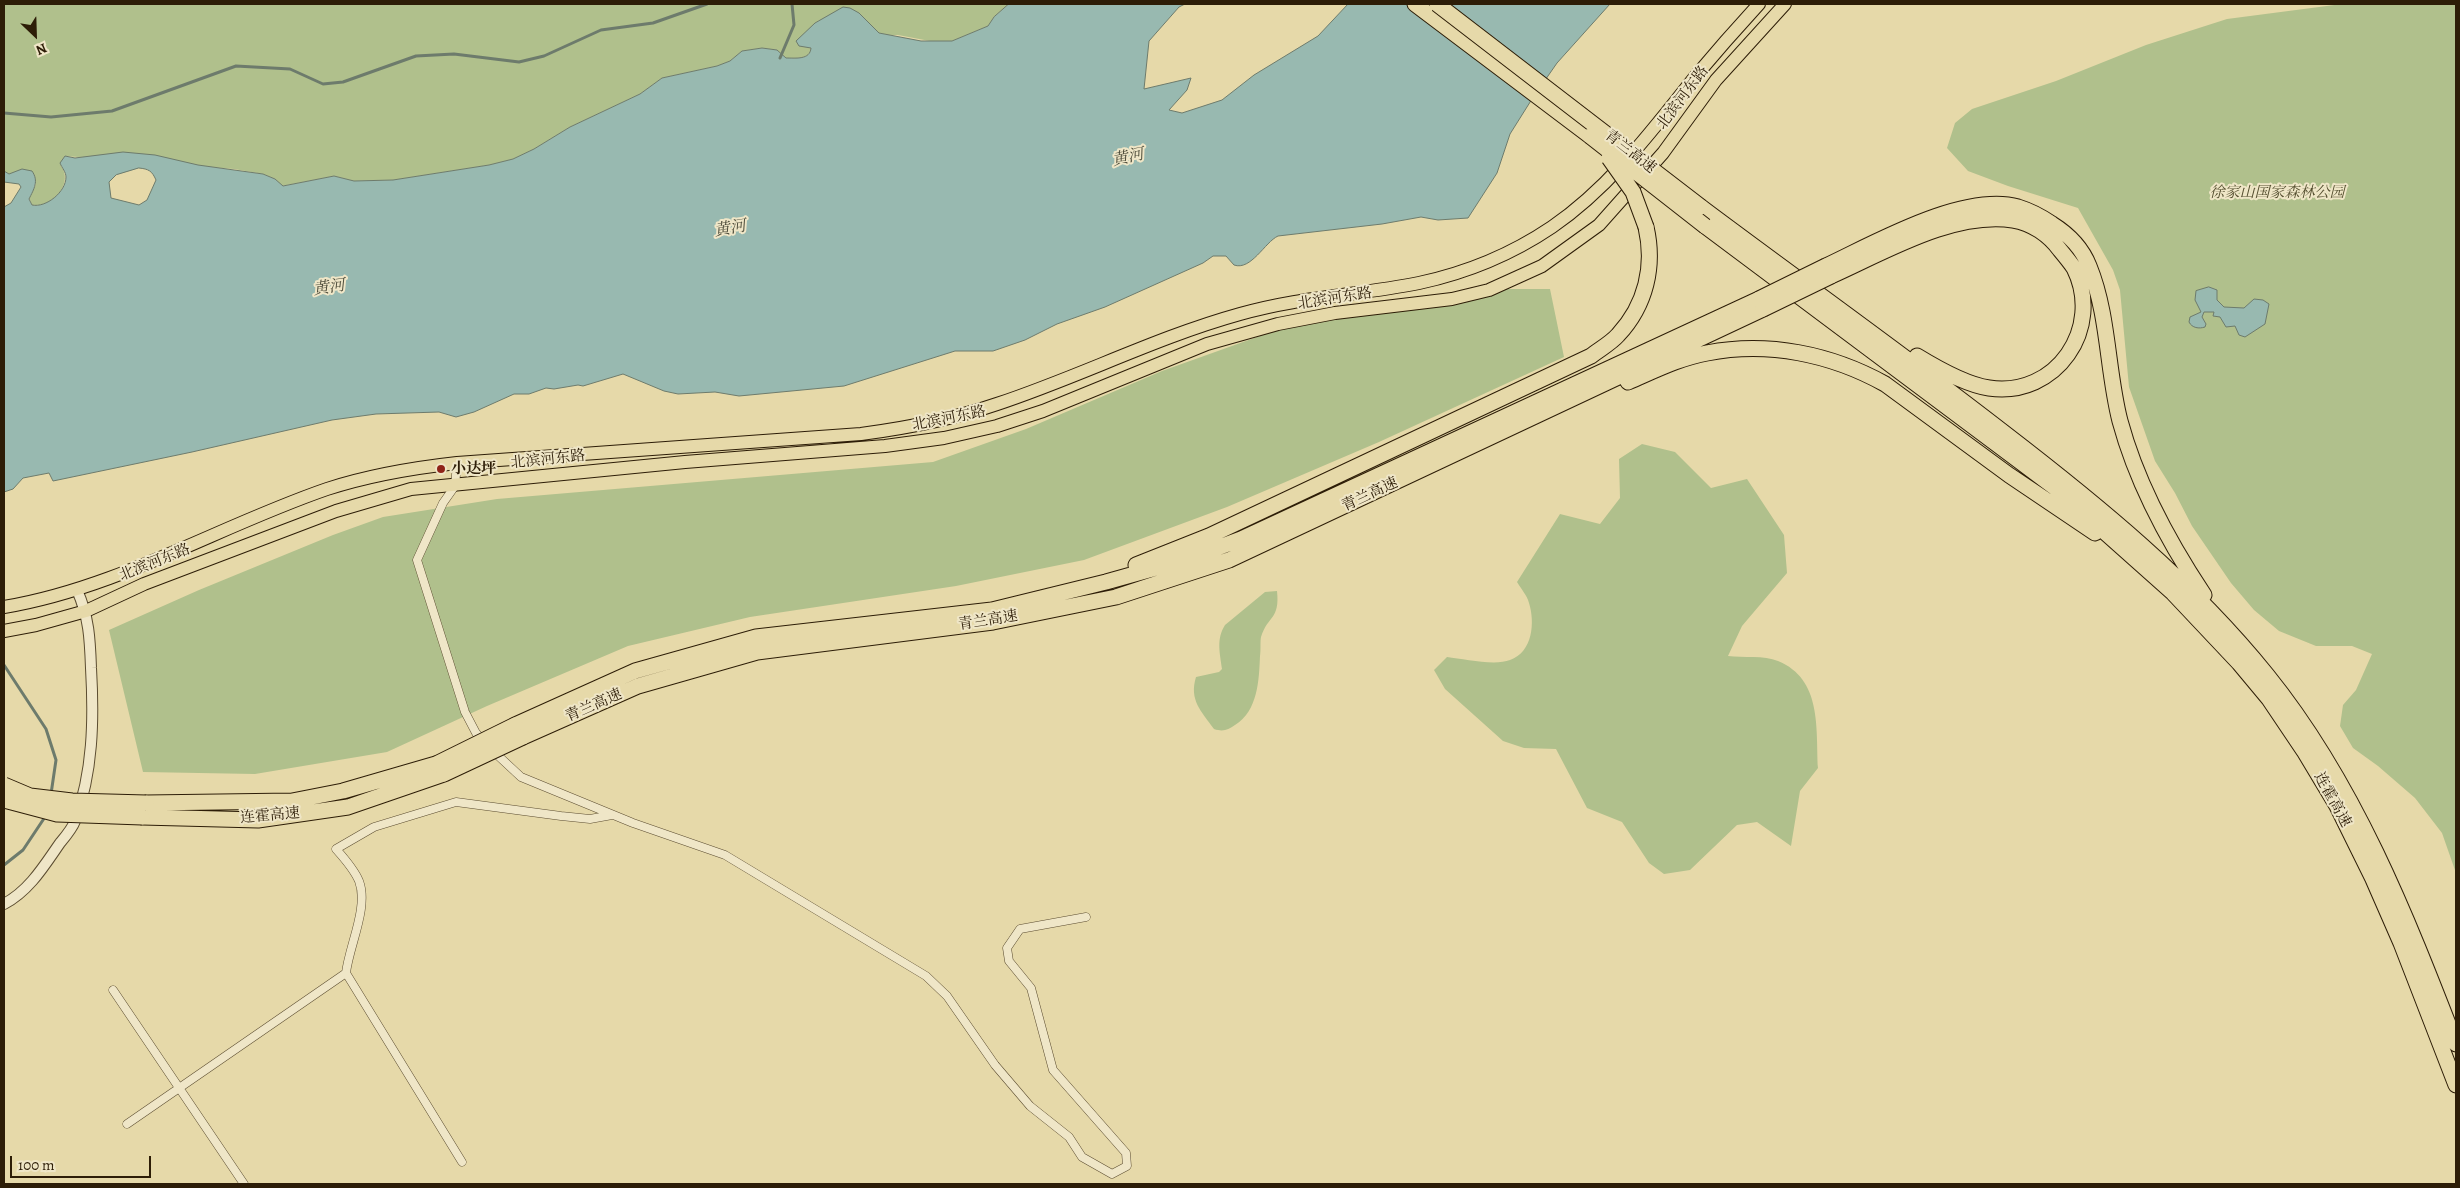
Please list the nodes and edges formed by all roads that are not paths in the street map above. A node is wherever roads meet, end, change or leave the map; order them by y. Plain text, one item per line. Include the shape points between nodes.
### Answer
1 (1415, 4) edge
2 (1437, 4) edge
3 (1759, 4) edge
4 (1785, 4) edge
5 (1590, 136) junction
6 (1829, 271) junction
7 (1824, 298) junction
8 (1761, 304) junction
9 (1440, 462) junction
10 (457, 463) junction
11 (455, 486) junction
12 (2138, 560) junction
13 (77, 590) junction
14 (1074, 590) junction
15 (4, 606) edge
16 (86, 611) junction
17 (4, 630) edge
18 (2229, 634) junction
19 (519, 731) junction
20 (4, 785) edge
21 (4, 800) edge
22 (144, 810) junction
23 (614, 815) junction
24 (4, 904) edge
25 (1086, 916) dead end
26 (346, 973) junction
27 (113, 990) dead end
28 (2456, 1044) edge
29 (2456, 1085) edge
30 (180, 1088) junction
31 (127, 1124) dead end
32 (462, 1162) dead end
33 (244, 1184) edge

1 - 5 highway, 青兰高速
2 - 7 highway, 青兰高速, bridge
3 - 10 main road, 北滨河东路 via 1635,151 1584,203 1531,240 1468,269 1416,284 1290,302 1239,314 1180,333 998,404 907,428
4 - 11 main road, 北滨河东路 via 1716,80 1663,153 1599,225 1542,266 1498,287 1452,299 1335,313 1278,324 1207,344 1043,411 944,438
5 - 12 highway, bridge via 1704,226 2054,487
5 - 14 highway, bridge via 1633,192 1646,227 1650,258 1647,283 1634,316 1617,336 1591,356 1210,536
6 - 7 highway via 1958,222 2014,220 2036,228 2054,242 2074,268 2080,285 2082,319 2078,338 2067,357 2049,374 2009,389 1989,388 1973,384 1922,359
6 - 8 highway, bridge
6 - 18 highway via 1909,227 1965,209 2017,207 2062,230 2077,244 2089,266 2102,313 2120,421 2141,483 2156,515
7 - 18 highway via 2062,477 2171,569
8 - 9 highway
8 - 14 highway via 1241,539 1188,559
9 - 12 highway via 1676,362 1706,353 1743,348 1786,350 1832,360 1885,384 2009,475
9 - 19 highway, 青兰高速 via 1230,560 1116,597 993,622 757,652 638,686
10 - 11 street
10 - 13 main road, 北滨河东路 via 390,472 326,489
11 - 16 main road, 北滨河东路 via 412,489 336,511 144,584
11 - 23 street via 417,560 465,712 476,733 521,777
12 - 29 highway, 连霍高速 via 2239,662 2304,751 2374,879
13 - 15 main road, 北滨河东路
13 - 16 street
14 - 19 highway, 青兰高速 via 992,610 756,637 635,671
16 - 17 main road, 北滨河东路
16 - 24 street via 94,734 74,823 34,879
18 - 28 highway, 连霍高速 via 2266,674 2349,798 2387,873
19 - 22 highway, 连霍高速, bridge via 440,769 348,807 258,820
20 - 22 highway, 连霍高速, bridge via 30,796
21 - 22 highway, 连霍高速, bridge via 57,814
23 - 25 street via 725,855 926,976 947,996 995,1065 1030,1106 1069,1137 1082,1157 1112,1174 1127,1166 1126,1153 1053,1070 1031,988 1009,961 1008,948 1020,929
23 - 26 street via 581,818 456,802 374,827 349,840 336,849 359,881 362,902
26 - 30 street
26 - 32 street
27 - 30 street
30 - 31 street
30 - 33 street

